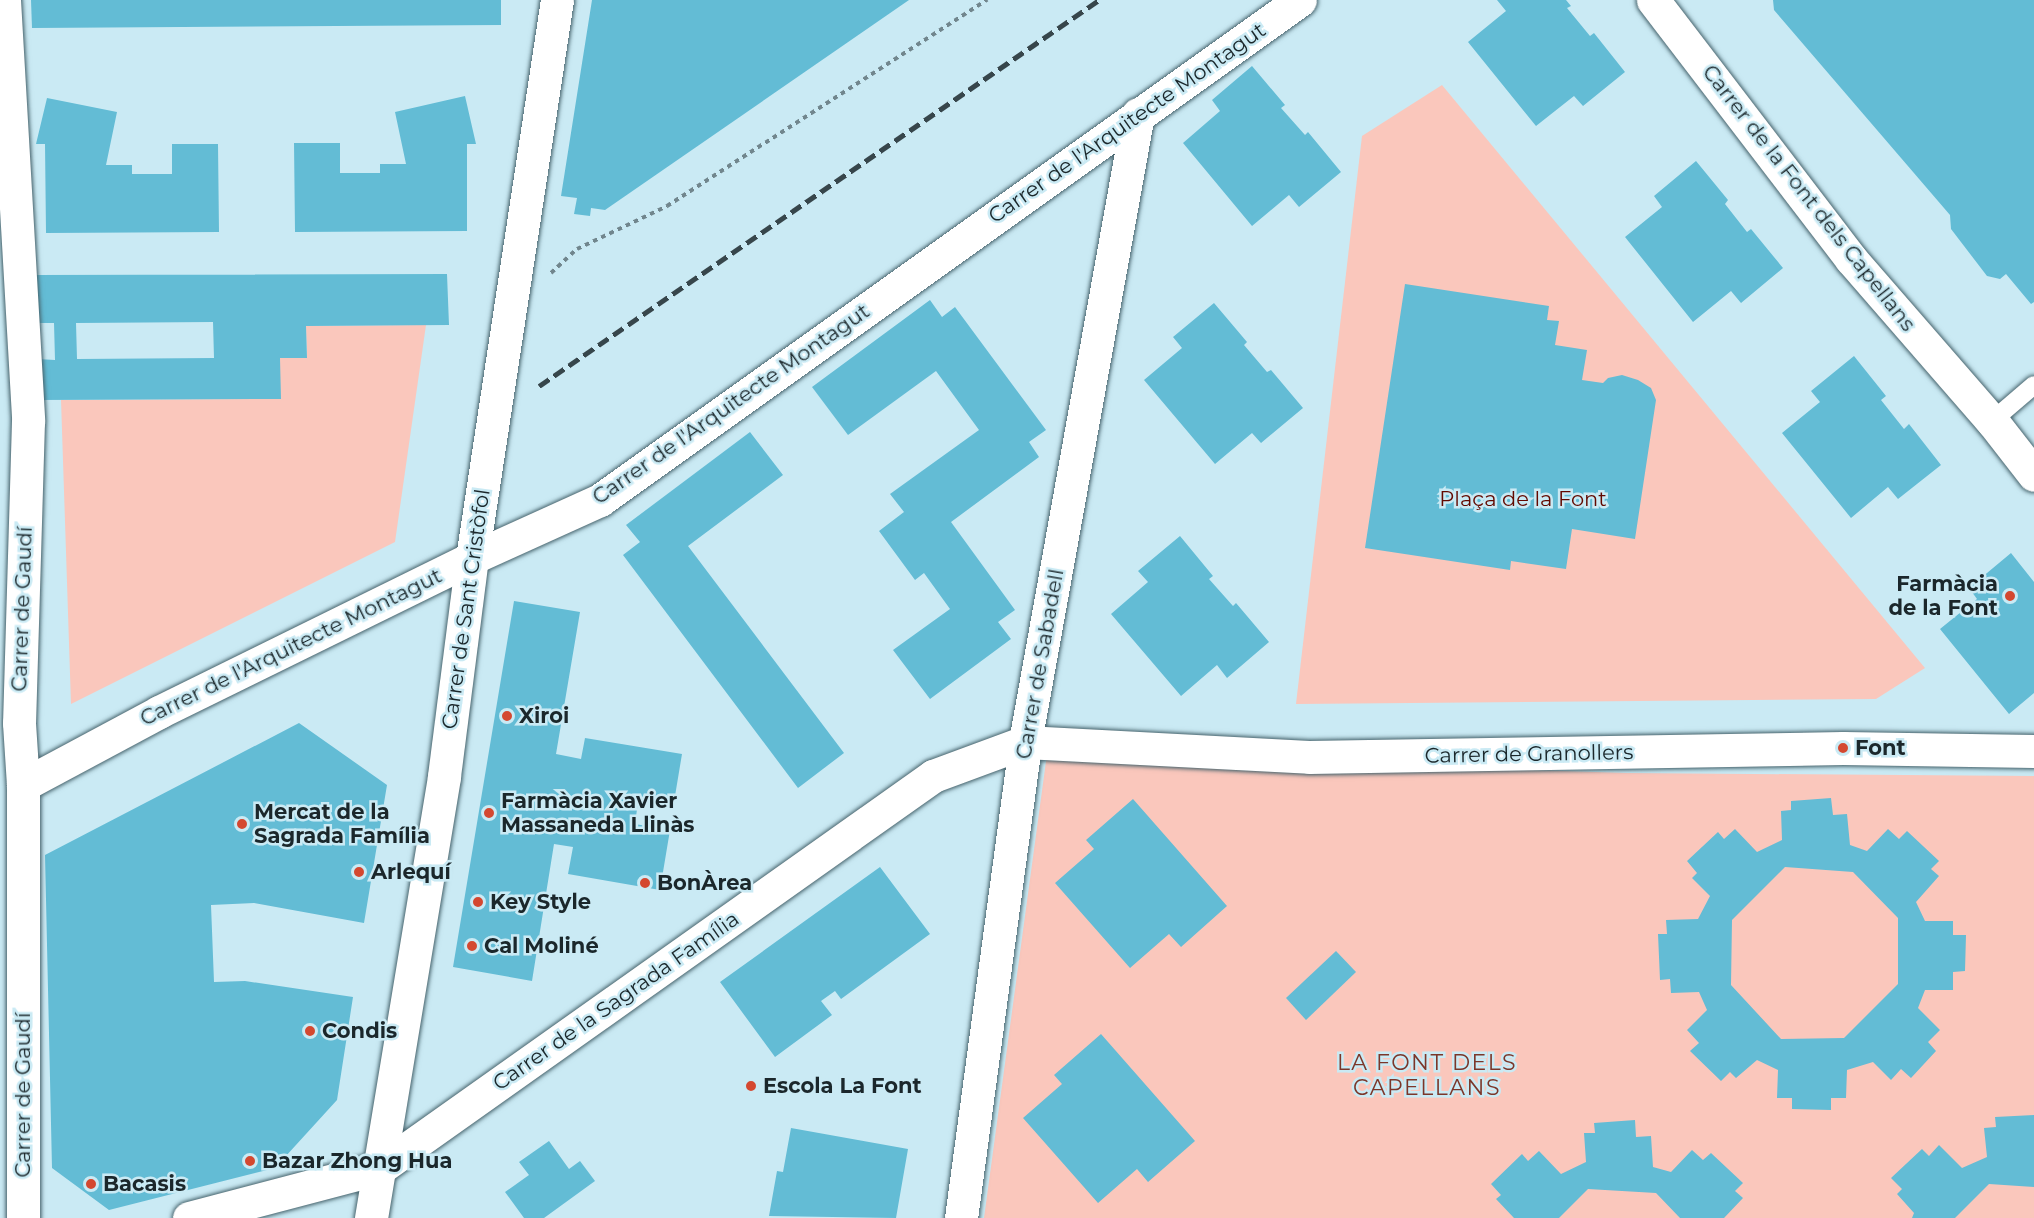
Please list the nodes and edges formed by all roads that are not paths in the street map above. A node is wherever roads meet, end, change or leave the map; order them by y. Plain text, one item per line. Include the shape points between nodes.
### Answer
1 (4, 0) edge
2 (557, 0) edge
3 (1300, 0) edge
4 (1653, 0) edge
5 (4, 79) edge
6 (1138, 114) junction
7 (2034, 384) edge
8 (14, 421) edge
9 (1992, 421) junction
10 (2034, 475) edge
11 (472, 558) junction
12 (10, 676) edge
13 (1025, 742) junction
14 (2034, 751) edge
15 (23, 785) junction
16 (380, 1168) junction
17 (22, 1218) edge
18 (189, 1218) edge
19 (371, 1218) edge
20 (961, 1218) edge

1 - 5 street, Carrer de Gaudí
2 - 11 street, Carrer de Sant Cristòfol
3 - 6 street, Carrer de l'Arquitecte Montagut
4 - 9 street, Carrer de la Font dels Capellans via 1851,259
5 - 8 street, Carrer de Gaudí
6 - 11 street, Carrer de l'Arquitecte Montagut via 600,500
6 - 13 street, Carrer de Sabadell
7 - 9 lane
8 - 12 street, Carrer de Gaudí
9 - 10 street, Carrer de la Font dels Capellans
11 - 15 street, Carrer de l'Arquitecte Montagut via 159,712
11 - 16 street, Carrer de Sant Cristòfol via 444,776
12 - 15 street, Carrer de Gaudí via 19,723
13 - 14 street, Carrer de Granollers via 1309,757 1843,748
13 - 16 street, Carrer de la Sagrada Família via 933,776
13 - 20 street, Carrer de Sabadell
15 - 17 street, Carrer de Gaudí
16 - 18 street, Carrer de la Sagrada Família
16 - 19 street, Carrer de Sant Cristòfol

